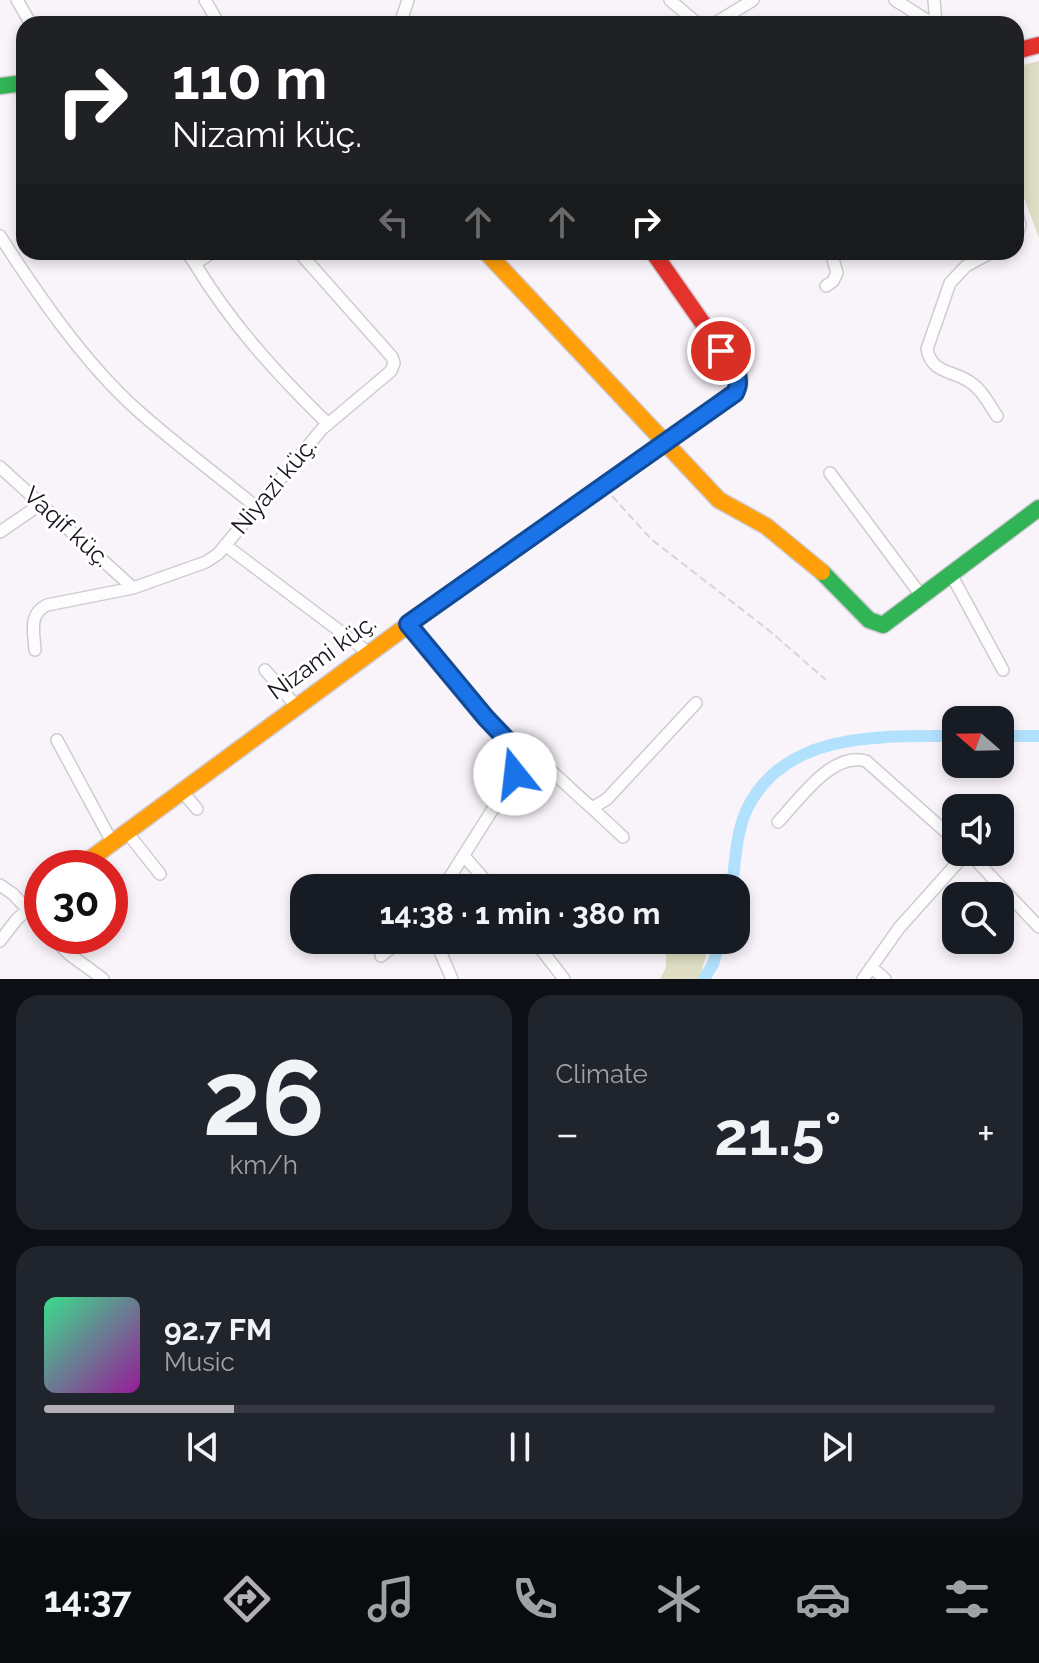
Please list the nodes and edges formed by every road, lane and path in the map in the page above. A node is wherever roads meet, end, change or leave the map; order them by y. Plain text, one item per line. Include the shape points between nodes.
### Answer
1 (670, 0) edge
2 (753, 0) edge
3 (895, 0) edge
4 (689, 16) edge
5 (727, 16) edge
6 (922, 16) edge
7 (0, 236) edge
8 (192, 260) edge
9 (201, 260) edge
10 (306, 260) edge
11 (494, 260) edge
12 (659, 260) edge
13 (833, 260) edge
14 (977, 260) edge
15 (195, 264) junction
16 (826, 286) dead end
17 (997, 416) dead end
18 (328, 424) junction
19 (666, 442) junction
20 (0, 467) edge
21 (830, 473) dead end
22 (604, 486) junction
23 (41, 504) junction
24 (255, 506) junction
25 (1039, 508) edge
26 (0, 532) edge
27 (225, 545) junction
28 (952, 576) junction
29 (133, 588) junction
30 (923, 598) junction
31 (408, 624) junction
32 (35, 650) dead end
33 (369, 653) junction
34 (265, 670) dead end
35 (1003, 670) dead end
36 (826, 680) dead end
37 (696, 703) dead end
38 (296, 706) junction
39 (57, 740) dead end
40 (508, 741) junction
41 (181, 790) junction
42 (592, 808) junction
43 (197, 809) dead end
44 (778, 822) dead end
45 (942, 829) edge
46 (119, 836) junction
47 (623, 837) dead end
48 (101, 850) edge
49 (464, 856) junction
50 (955, 866) edge
51 (981, 866) edge
52 (160, 874) dead end
53 (452, 874) edge
54 (480, 874) edge
55 (0, 885) edge
56 (24, 906) edge
57 (24, 914) edge
58 (1039, 927) edge
59 (0, 941) edge
60 (69, 954) edge
61 (384, 954) edge
62 (441, 954) edge
63 (545, 954) edge
64 (381, 956) dead end
65 (871, 967) junction
66 (103, 979) edge
67 (452, 979) edge
68 (564, 979) edge
69 (863, 979) edge
70 (885, 979) edge

1 - 4 street
2 - 5 street
3 - 6 street
7 - 24 street via 118,391
8 - 15 street
9 - 15 street
10 - 18 street, Niyazi küç. via 394,363
11 - 19 street
12 - 19 street, Nizami küç. via 739,375 735,393
13 - 16 street via 836,277
14 - 17 street via 950,283 927,349 934,367 978,388
15 - 18 street via 242,334
18 - 24 street, Niyazi küç.
19 - 22 street, Nizami küç.
19 - 30 street via 719,500 769,529 869,620 883,625
20 - 23 street, Vaqif küç.
21 - 30 street
22 - 31 street, Nizami küç.
22 - 36 path via 651,539
23 - 26 street
23 - 29 street, Vaqif küç.
24 - 27 street, Niyazi küç.
25 - 28 street
27 - 29 street, Niyazi küç. via 206,562
27 - 33 street
28 - 30 street
28 - 35 street
29 - 32 street, Niyazi küç. via 39,609 33,620
31 - 33 street, Nizami küç.
31 - 40 street
33 - 38 street, Nizami küç.
34 - 38 street
37 - 42 street via 607,799
38 - 41 street, Nizami küç.
39 - 46 street
40 - 42 street via 540,759
40 - 49 street via 517,762 515,774
41 - 43 street
41 - 46 street, Nizami küç.
42 - 47 street
44 - 45 street via 831,767 857,759 866,761
46 - 48 street, Nizami küç.
46 - 52 street
49 - 53 street
49 - 54 street
50 - 65 street
51 - 58 street
55 - 56 street
57 - 59 street
60 - 66 street
61 - 64 street
62 - 67 street
63 - 68 street
65 - 69 street
65 - 70 street

